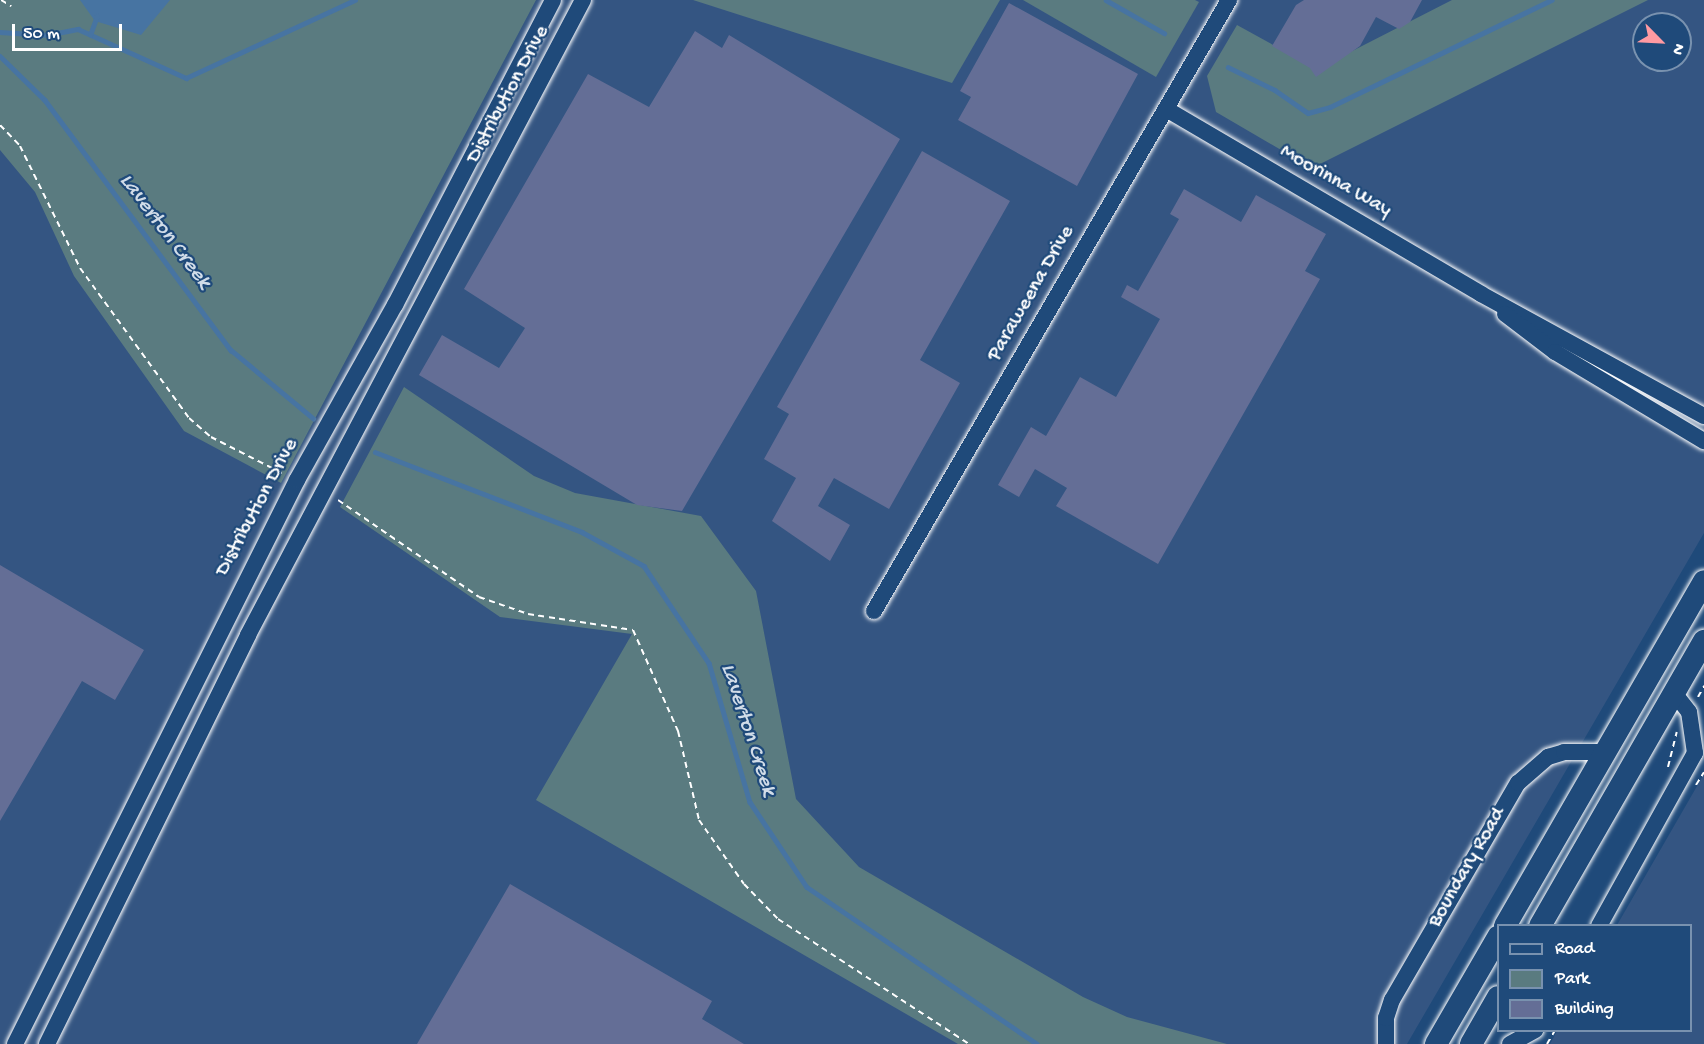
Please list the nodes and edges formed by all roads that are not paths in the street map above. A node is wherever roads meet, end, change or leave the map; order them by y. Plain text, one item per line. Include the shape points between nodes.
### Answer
1 (553, 0) edge
2 (581, 0) edge
3 (1229, 0) edge
4 (1166, 108) junction
5 (491, 124) junction
6 (514, 136) junction
7 (1481, 294) junction
8 (1684, 405) junction
9 (1704, 409) edge
10 (1704, 416) edge
11 (1704, 441) edge
12 (265, 543) junction
13 (290, 553) junction
14 (1704, 581) edge
15 (874, 611) dead end
16 (1704, 641) edge
17 (191, 690) junction
18 (1674, 693) junction
19 (216, 702) junction
20 (1631, 708) junction
21 (1605, 752) junction
22 (1506, 924) edge
23 (1541, 924) edge
24 (1600, 924) edge
25 (1497, 939) edge
26 (1497, 999) edge
27 (1531, 1032) edge
28 (15, 1044) edge
29 (47, 1044) edge
30 (1386, 1044) edge
31 (1436, 1044) edge
32 (1471, 1044) edge
33 (1510, 1044) edge

1 - 5 street, Distribution Drive
2 - 6 street, Distribution Drive
3 - 4 street, Paraweena Drive
4 - 7 street, Moorinna Way
4 - 15 street, Paraweena Drive
5 - 6 street
5 - 12 street, Distribution Drive
6 - 13 street, Distribution Drive
7 - 8 street, Moorinna Way
7 - 11 street, Moorinna Way via 1555,352
8 - 9 street, Moorinna Way
8 - 10 street, Moorinna Way
12 - 13 street
12 - 17 street, Distribution Drive
13 - 19 street, Distribution Drive
14 - 20 main road
16 - 18 main road
17 - 19 street
17 - 28 street, Distribution Drive
18 - 20 main road via 1652,697
18 - 23 main road
18 - 24 street via 1689,712 1695,736 1692,761
19 - 29 street, Distribution Drive
20 - 21 main road
21 - 22 main road
21 - 30 street, Boundary Road via 1564,752 1548,757 1518,783 1392,1000 1386,1018
25 - 31 main road
26 - 32 main road
27 - 33 street

